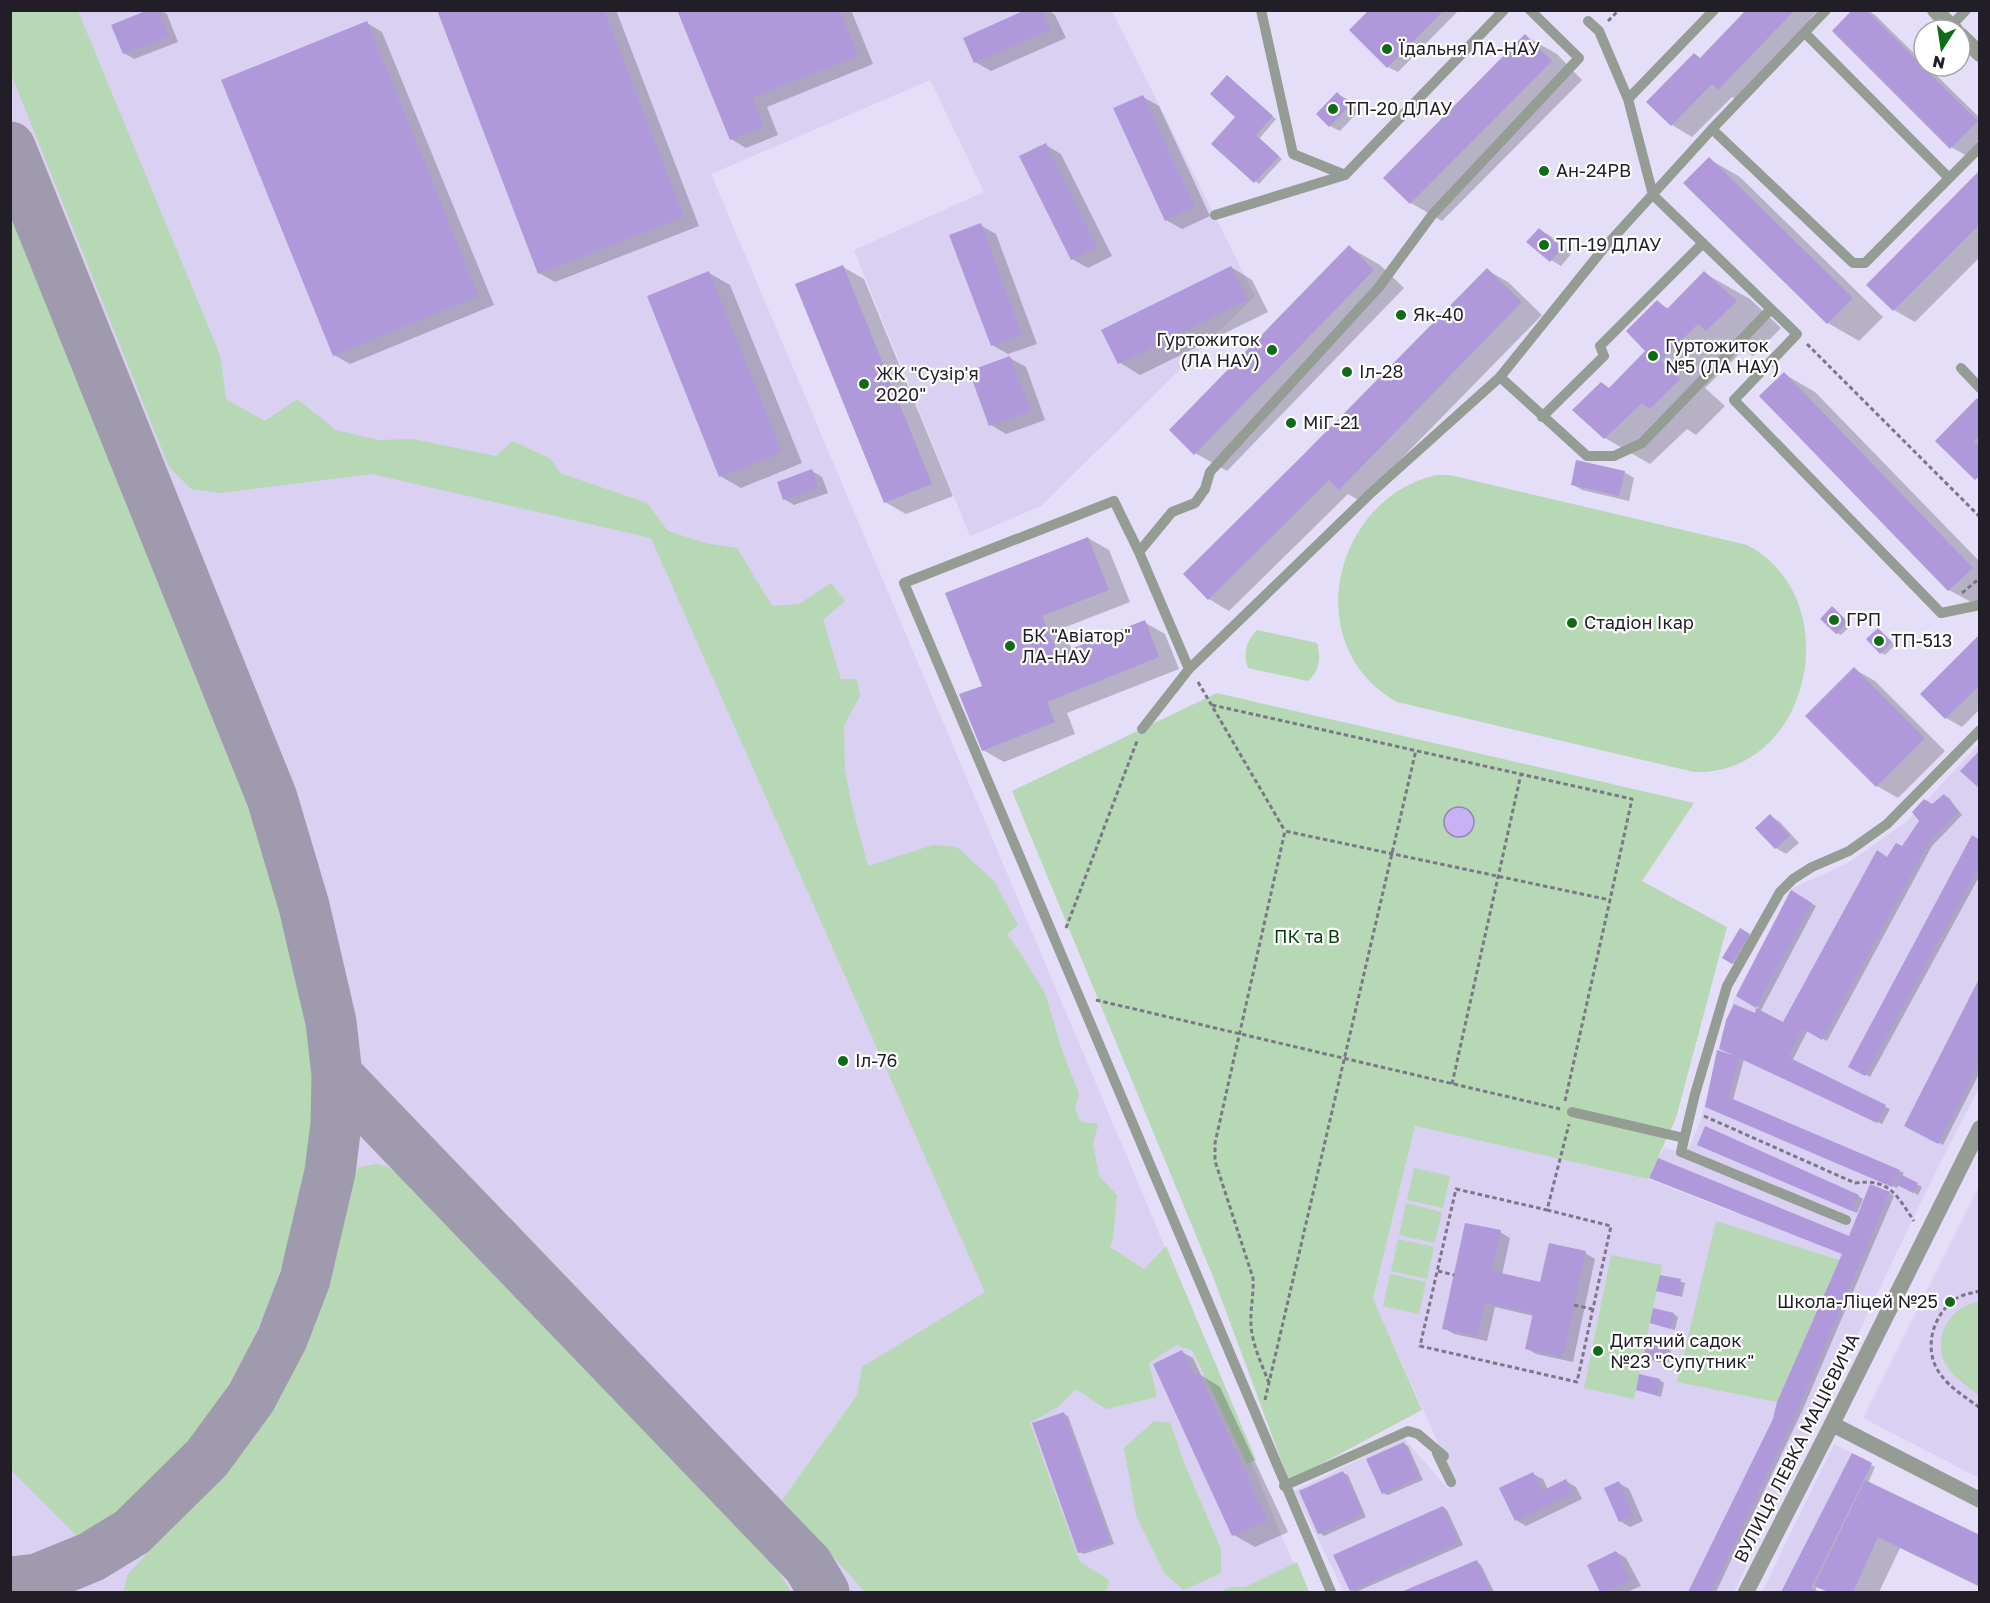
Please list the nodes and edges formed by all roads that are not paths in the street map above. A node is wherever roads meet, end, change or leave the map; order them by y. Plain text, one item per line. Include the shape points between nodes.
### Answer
1 (1261, 10) edge
2 (1504, 10) edge
3 (1530, 10) edge
4 (1714, 10) edge
5 (1826, 10) edge
6 (1588, 21) dead end
7 (1805, 33) junction
8 (1628, 99) junction
9 (1712, 129) junction
10 (1980, 147) edge
11 (1345, 175) junction
12 (1949, 178) junction
13 (1653, 195) junction
14 (1215, 215) dead end
15 (1703, 243) junction
16 (1771, 309) junction
17 (1960, 368) dead end
18 (1500, 377) junction
19 (1980, 387) edge
20 (1542, 417) junction
21 (1139, 552) junction
22 (1980, 605) edge
23 (1189, 669) junction
24 (1142, 729) road end
25 (1980, 730) edge
26 (1572, 1112) road end
27 (1980, 1128) edge
28 (1684, 1138) junction
29 (1846, 1220) dead end
30 (1832, 1424) junction
31 (1450, 1482) dead end
32 (1284, 1486) junction
33 (1980, 1500) edge
34 (1331, 1593) edge
35 (1746, 1593) edge

1 - 11 lane via 1293,154
2 - 11 lane
3 - 21 lane via 1579,58 1432,215 1379,287 1210,472 1195,503 1172,512
4 - 8 lane
5 - 7 lane
6 - 8 lane via 1599,31
7 - 9 lane
7 - 12 lane
8 - 13 lane
9 - 12 lane via 1853,264 1865,263
9 - 13 lane
10 - 12 lane
11 - 14 lane
13 - 15 lane
13 - 18 lane via 1604,248
15 - 16 lane
15 - 20 lane via 1600,346 1604,356
16 - 20 lane via 1642,443 1614,456 1587,456
16 - 22 lane via 1797,334 1734,400 1941,613
17 - 19 lane
18 - 20 lane
18 - 23 lane via 1372,492
21 - 23 lane
21 - 32 lane via 1114,501 904,583
23 - 24 lane
25 - 28 lane via 1887,824 1849,851 1793,879 1780,892 1727,986
26 - 28 lane
27 - 30 street, ВУЛИЦЯ ЛЕВКА МАЦІЄВИЧА
28 - 29 lane via 1681,1152
30 - 33 street
30 - 35 street, ВУЛИЦЯ ЛЕВКА МАЦІЄВИЧА
31 - 32 lane via 1440,1453 1418,1434 1408,1431
32 - 34 lane

